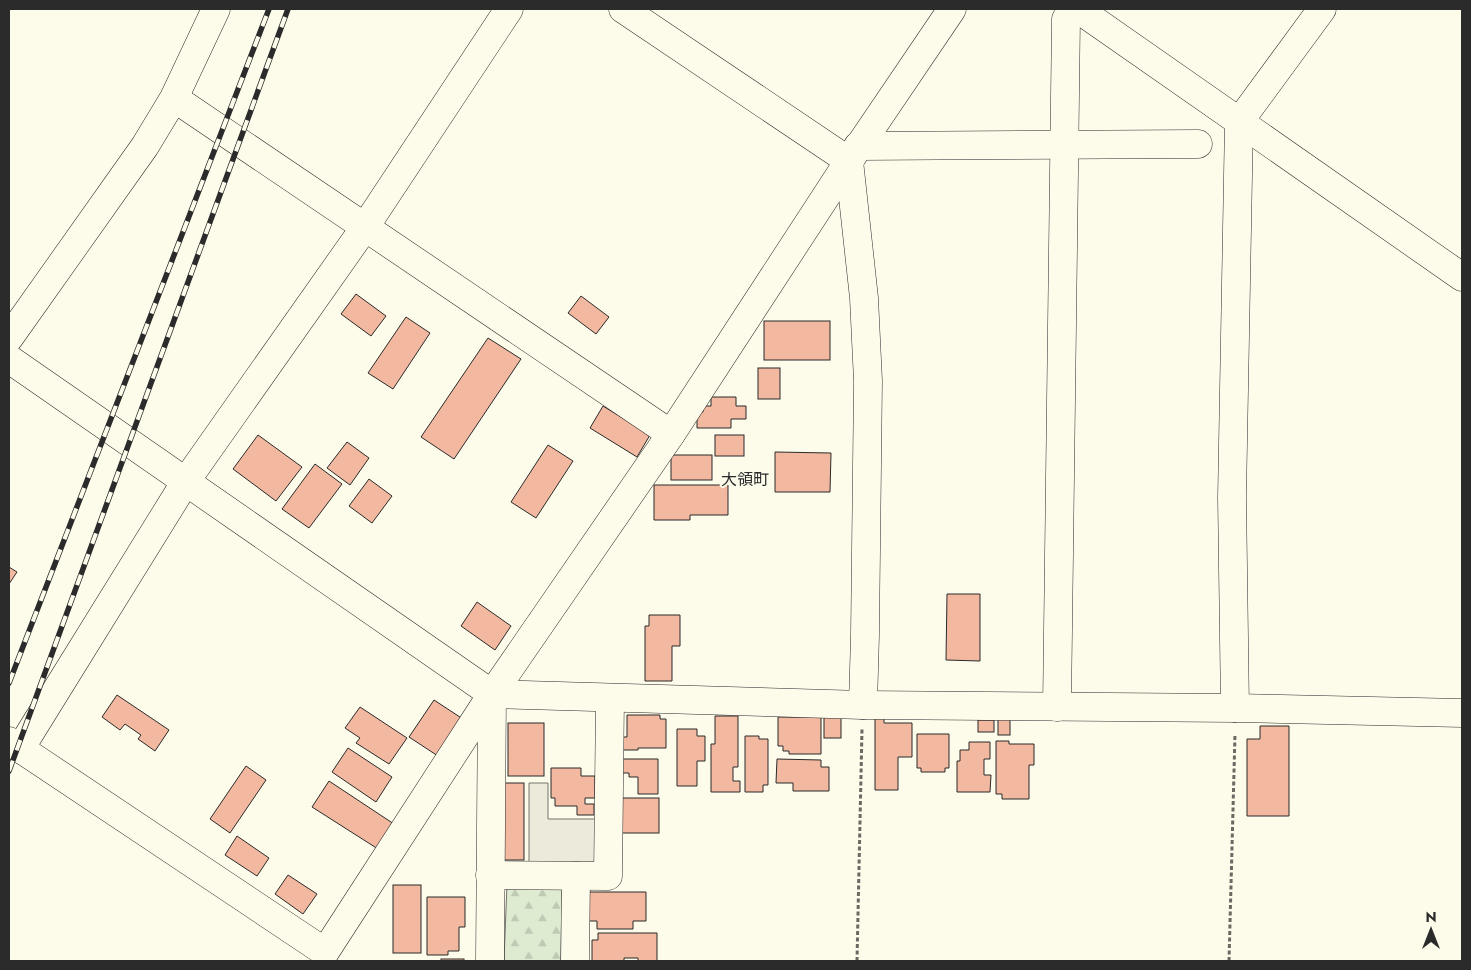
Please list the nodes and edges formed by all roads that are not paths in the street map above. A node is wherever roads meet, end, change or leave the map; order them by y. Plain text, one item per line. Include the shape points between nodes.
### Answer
1 (216, 9) edge
2 (509, 9) edge
3 (624, 9) edge
4 (952, 9) edge
5 (1073, 9) edge
6 (1078, 9) edge
7 (1322, 9) edge
8 (174, 98) junction
9 (1239, 122) junction
10 (1198, 144) dead end
11 (1064, 146) junction
12 (853, 154) junction
13 (365, 227) junction
14 (1462, 277) edge
15 (9, 338) edge
16 (9, 358) edge
17 (671, 434) junction
18 (186, 482) junction
19 (492, 694) junction
20 (610, 698) junction
21 (863, 705) junction
22 (1058, 707) junction
23 (1235, 708) junction
24 (1462, 712) edge
25 (14, 745) edge
26 (490, 875) junction
27 (576, 876) junction
28 (490, 961) edge
29 (575, 961) edge

1 - 8 street
2 - 13 street
3 - 12 street
4 - 12 street
5 - 11 street via 1066,19
6 - 9 street
7 - 9 street
8 - 13 street
8 - 15 street via 145,146
9 - 14 street
9 - 23 street via 1232,497
10 - 11 street
11 - 12 street
11 - 22 street
12 - 17 street
12 - 21 street via 868,381
13 - 17 street
13 - 18 street
16 - 18 street
17 - 19 street
18 - 19 street
18 - 25 street
19 - 20 street
19 - 25 street via 325,952
19 - 26 street
20 - 21 street
20 - 27 street via 608,876
21 - 22 street
22 - 23 street
23 - 24 street
26 - 27 street
26 - 28 street
27 - 29 street

